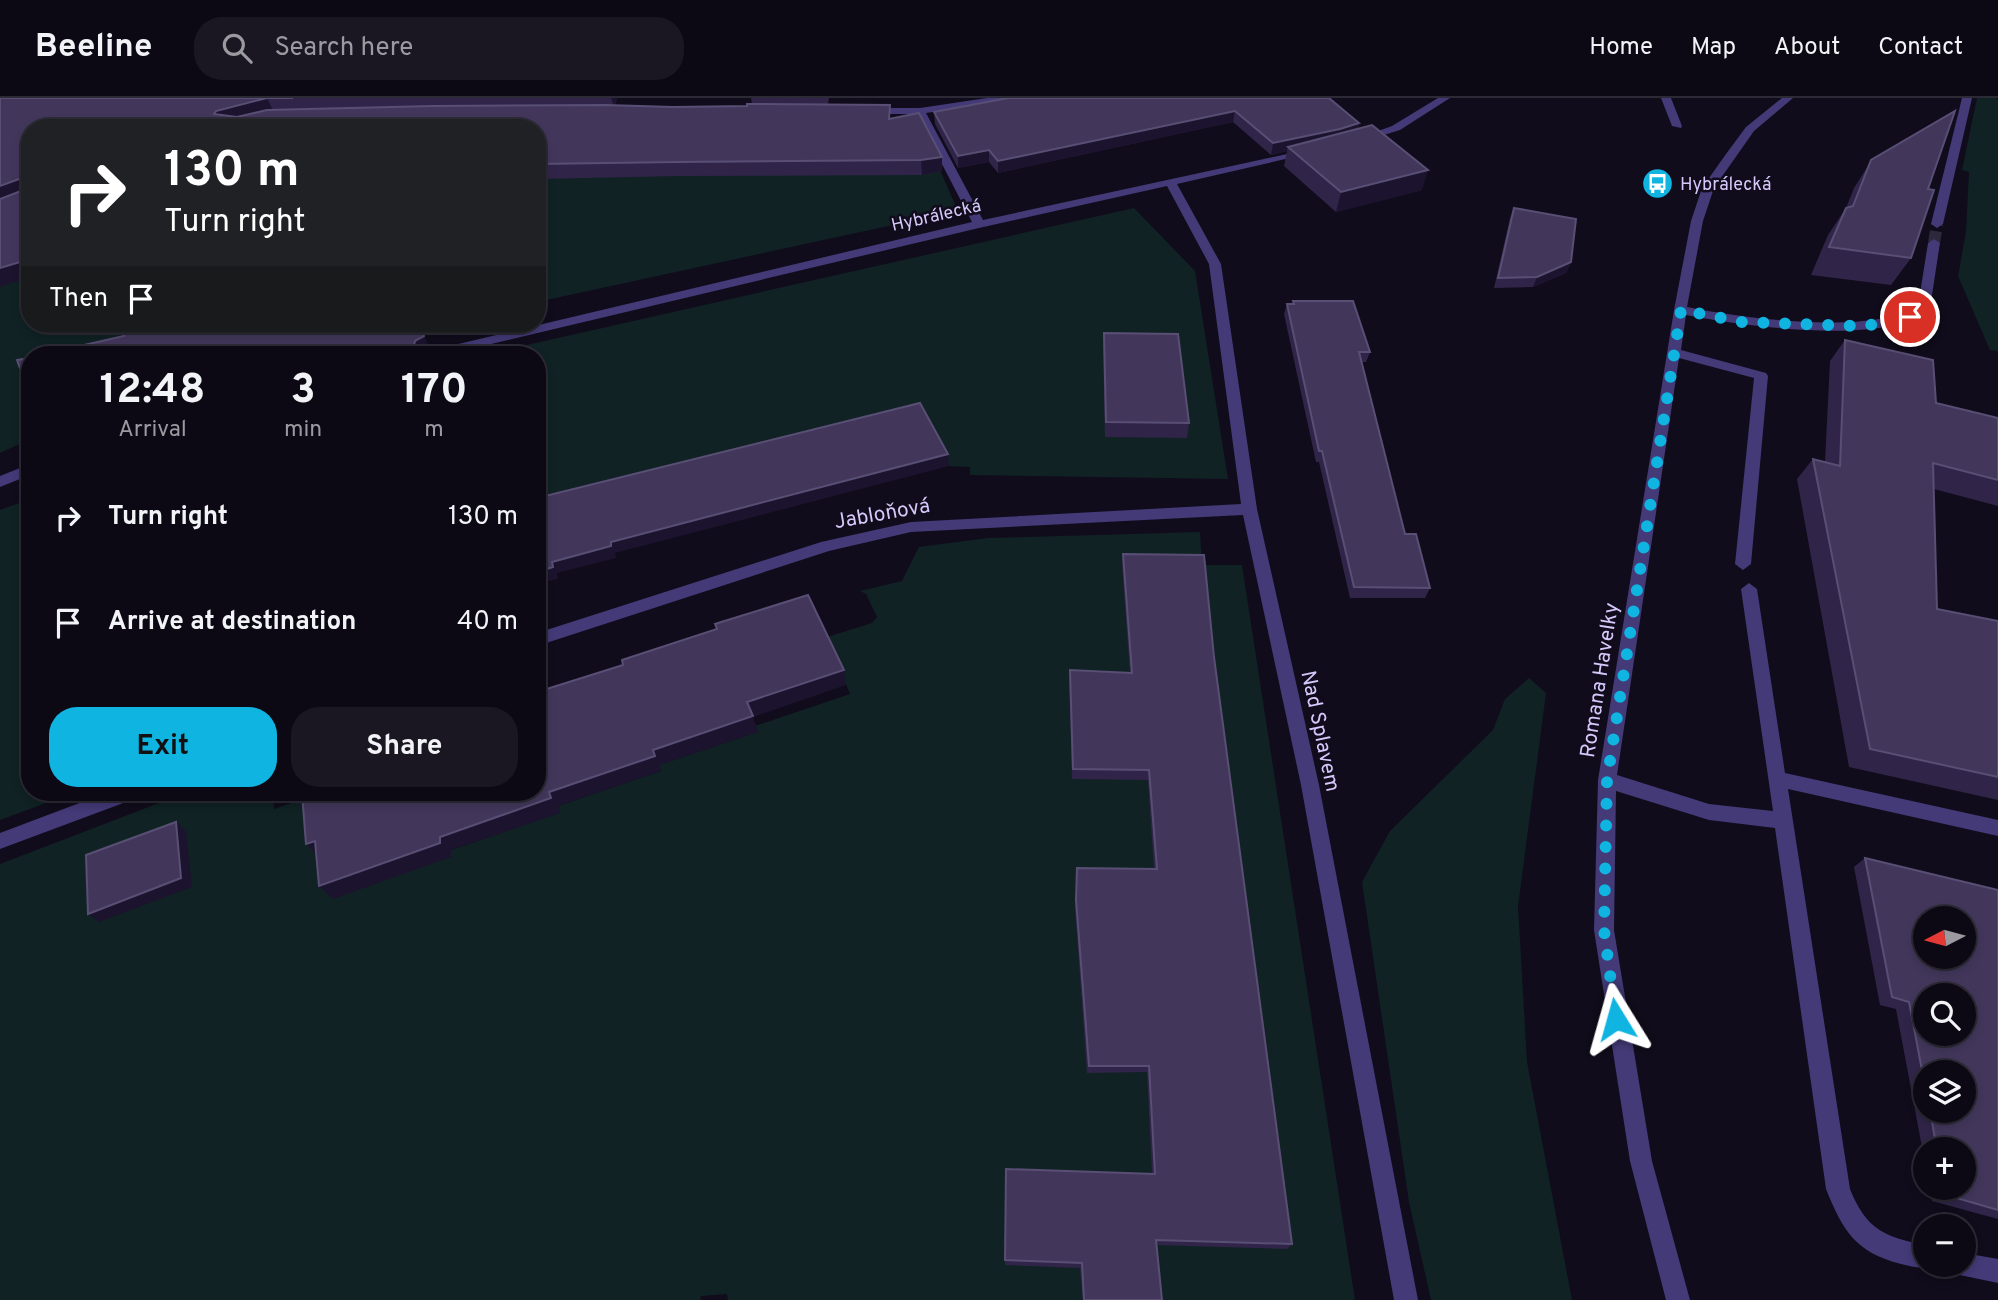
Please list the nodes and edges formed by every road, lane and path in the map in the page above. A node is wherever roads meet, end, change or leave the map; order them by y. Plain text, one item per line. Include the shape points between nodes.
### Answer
1 (1008, 98) edge
2 (1445, 98) edge
3 (1666, 98) edge
4 (1788, 98) edge
5 (1967, 98) edge
6 (852, 111) edge
7 (920, 111) junction
8 (1677, 125) dead end
9 (1352, 142) edge
10 (1328, 148) edge
11 (1170, 181) junction
12 (979, 224) junction
13 (1937, 224) tunnel mouth
14 (1934, 243) tunnel mouth
15 (1681, 310) junction
16 (546, 327) edge
17 (521, 333) edge
18 (467, 346) edge
19 (1674, 352) junction
20 (21, 473) edge
21 (0, 482) edge
22 (1249, 509) junction
23 (1743, 564) dead end
24 (1749, 589) dead end
25 (546, 637) edge
26 (1777, 779) junction
27 (1607, 780) junction
28 (106, 801) edge
29 (1784, 821) junction
30 (1998, 828) edge
31 (0, 841) edge
32 (1913, 1255) edge
33 (1976, 1267) edge
34 (1998, 1271) edge
35 (1406, 1300) edge
36 (1678, 1300) edge

1 - 7 street
2 - 9 street via 1396,128
3 - 8 street
4 - 15 street, Romana Havelky via 1750,129 1707,188
5 - 13 street
6 - 7 street
7 - 12 street
10 - 11 street, Hybrálecká
11 - 12 street, Hybrálecká
11 - 22 street, Nad Splavem via 1215,264
12 - 16 street, Hybrálecká
14 - 15 street via 1924,309 1890,323 1742,322
15 - 19 street, Romana Havelky
17 - 18 street, Hybrálecká
19 - 23 street via 1761,376
19 - 27 street, Romana Havelky
20 - 21 street
22 - 25 street, Jabloňová via 911,527 827,546
22 - 35 street, Nad Splavem via 1310,785
24 - 26 street
26 - 29 street
26 - 30 street
27 - 29 street via 1709,812
27 - 36 street, Romana Havelky via 1604,930 1641,1161
28 - 31 street
29 - 32 street via 1838,1189 1861,1234 1890,1251
33 - 34 street

